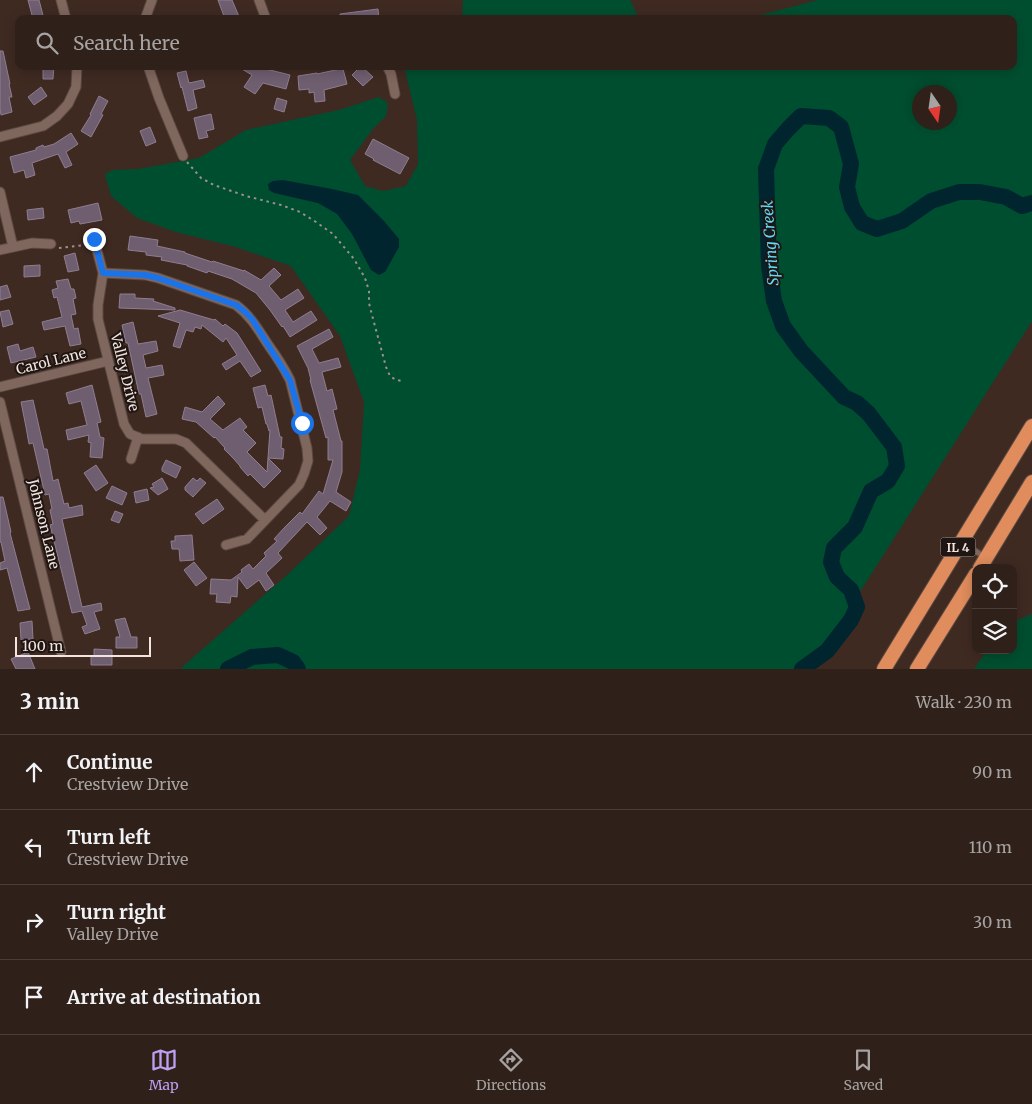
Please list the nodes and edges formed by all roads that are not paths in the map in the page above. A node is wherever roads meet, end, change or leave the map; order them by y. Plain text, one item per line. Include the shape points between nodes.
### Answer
1 (61, 0) edge
2 (152, 0) edge
3 (259, 0) edge
4 (65, 15) edge
5 (146, 15) edge
6 (265, 15) edge
7 (76, 70) edge
8 (149, 70) edge
9 (388, 70) edge
10 (395, 94) dead end
11 (0, 137) edge
12 (183, 156) road end
13 (0, 192) edge
14 (94, 239) dead end
15 (13, 246) junction
16 (53, 246) road end
17 (0, 250) edge
18 (103, 273) junction
19 (108, 361) junction
20 (0, 387) edge
21 (0, 402) edge
22 (1032, 426) edge
23 (138, 438) junction
24 (131, 459) dead end
25 (1032, 482) edge
26 (265, 520) junction
27 (962, 542) junction
28 (226, 545) dead end
29 (983, 563) edge
30 (972, 580) edge
31 (61, 652) dead end
32 (884, 669) edge
33 (917, 669) edge

1 - 4 street
2 - 5 street
3 - 6 street
7 - 11 street via 76,87 68,104 57,116 42,126
8 - 12 street
9 - 10 street
13 - 15 street
14 - 18 street, Valley Drive
15 - 16 street via 32,243
15 - 17 street
18 - 19 street, Valley Drive via 98,319
18 - 26 street via 158,278 236,305 252,319 290,380 308,461 299,486
19 - 20 street, Carol Lane
19 - 23 street, Valley Drive via 124,424 130,434
21 - 31 street, Johnson Lane
22 - 27 highway, IL 4
23 - 24 street
23 - 26 street via 176,439 186,443
25 - 29 highway, IL 4
26 - 28 street via 247,539
27 - 29 lane
27 - 32 highway, IL 4
30 - 33 highway, IL 4

